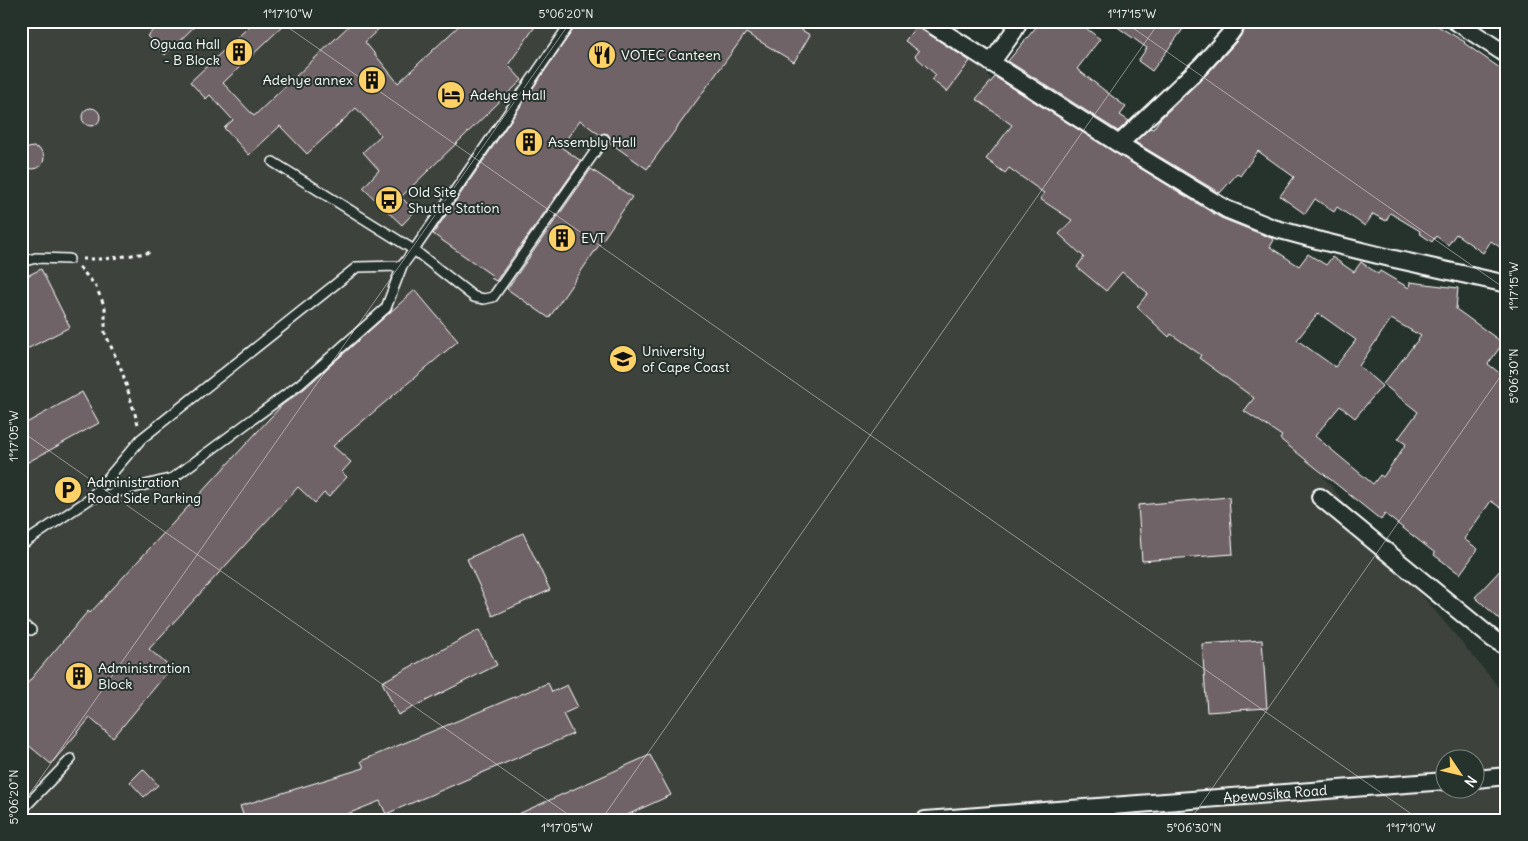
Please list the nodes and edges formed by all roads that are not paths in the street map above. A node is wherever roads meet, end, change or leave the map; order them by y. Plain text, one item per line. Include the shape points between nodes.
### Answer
1 (572, 21) edge
2 (926, 21) edge
3 (1019, 21) edge
4 (1239, 21) edge
5 (1456, 21) edge
6 (1507, 54) edge
7 (991, 63) junction
8 (604, 139) dead end
9 (1119, 144) junction
10 (273, 162) dead end
11 (414, 250) junction
12 (69, 259) road end
13 (21, 262) edge
14 (402, 266) junction
15 (1507, 284) edge
16 (1320, 497) dead end
17 (90, 499) junction
18 (21, 545) edge
19 (21, 623) edge
20 (31, 630) dead end
21 (1507, 647) edge
22 (71, 759) dead end
23 (1507, 776) edge
24 (1486, 778) edge
25 (1436, 782) edge
26 (21, 811) edge
27 (925, 820) edge

1 - 11 lane
2 - 7 street
3 - 7 street
4 - 9 street via 1202,65
5 - 6 street
7 - 9 street
8 - 11 lane via 494,297 474,297
9 - 15 street via 1226,210 1273,228
10 - 11 lane
11 - 14 lane
12 - 13 lane via 36,258
14 - 17 lane via 357,267 145,436
14 - 17 lane via 386,308 300,384 173,478
16 - 21 street via 1493,639
17 - 18 lane
19 - 20 lane
22 - 26 lane
23 - 24 street
25 - 27 street, Apewosika Road

